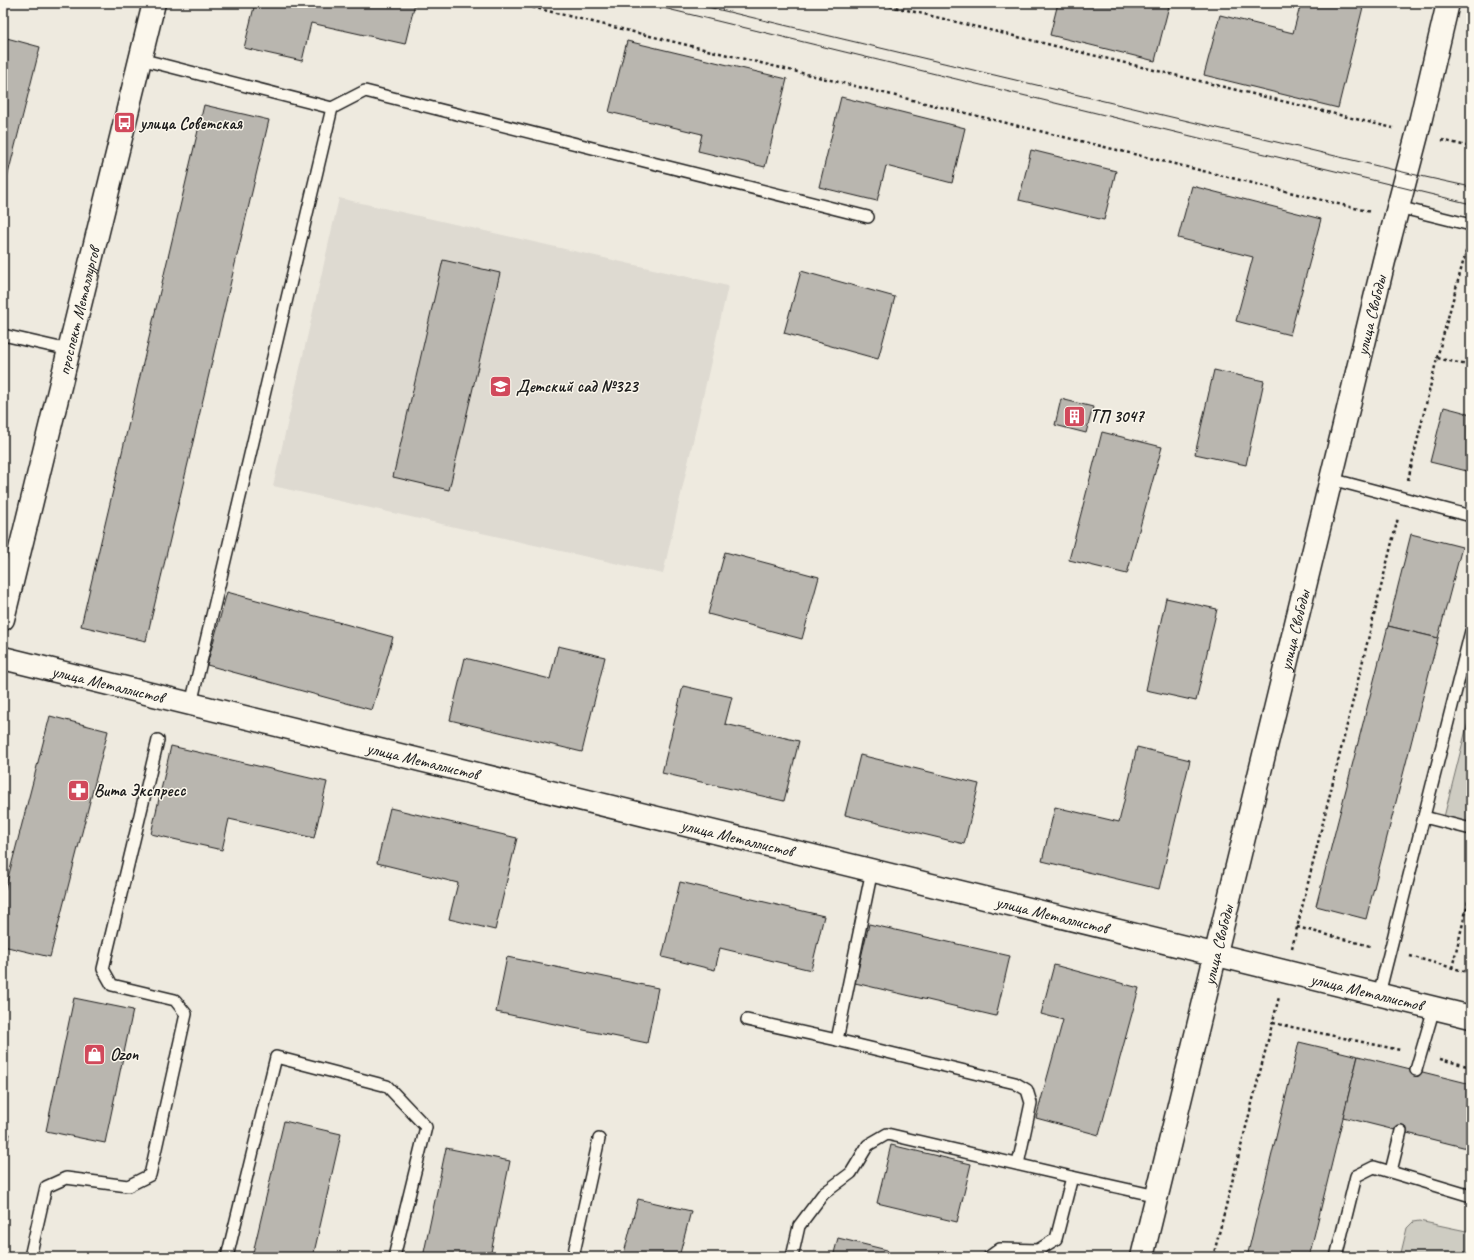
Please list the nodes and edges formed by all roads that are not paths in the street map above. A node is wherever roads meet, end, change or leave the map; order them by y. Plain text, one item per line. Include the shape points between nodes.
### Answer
1 (154, 3) edge
2 (1448, 3) edge
3 (140, 59) junction
4 (332, 108) junction
5 (1397, 213) junction
6 (868, 217) dead end
7 (1471, 225) edge
8 (3, 335) edge
9 (69, 350) junction
10 (1331, 479) junction
11 (1471, 516) edge
12 (3, 619) edge
13 (1471, 631) edge
14 (3, 658) edge
15 (191, 704) junction
16 (158, 740) dead end
17 (1424, 817) junction
18 (1471, 829) edge
19 (872, 870) junction
20 (1216, 954) junction
21 (1379, 994) junction
22 (1434, 1008) junction
23 (1471, 1017) edge
24 (747, 1020) dead end
25 (837, 1040) junction
26 (1416, 1070) dead end
27 (1401, 1132) dead end
28 (600, 1140) dead end
29 (1018, 1164) junction
30 (1391, 1171) junction
31 (1072, 1177) junction
32 (1157, 1196) junction
33 (1471, 1196) edge
34 (30, 1257) edge
35 (227, 1257) edge
36 (394, 1257) edge
37 (572, 1257) edge
38 (792, 1257) edge
39 (989, 1257) edge
40 (1142, 1257) edge
41 (1336, 1257) edge

1 - 3 street, проспект Металлургов
2 - 5 street, улица Свободы
3 - 4 lane
3 - 9 street, проспект Металлургов
4 - 6 lane via 365,91
4 - 15 lane
5 - 7 lane
5 - 10 street, улица Свободы
8 - 9 lane
9 - 12 street, проспект Металлургов
10 - 11 lane
10 - 20 street, улица Свободы
13 - 17 lane
14 - 15 street, улица Металлистов
15 - 19 street, улица Металлистов
16 - 34 lane via 103,969 112,985 175,1000 186,1014 150,1175 128,1186 66,1178 46,1187
17 - 18 lane
17 - 21 lane
19 - 20 street, улица Металлистов
19 - 25 lane
20 - 21 street, улица Металлистов
20 - 32 street, улица Свободы
21 - 22 street, улица Металлистов
22 - 23 street, улица Металлистов
22 - 26 lane
24 - 25 lane
25 - 29 lane via 1015,1083 1027,1090 1031,1103
27 - 30 lane
28 - 37 lane
29 - 31 lane
29 - 38 lane via 887,1134 868,1145 851,1173 823,1194 799,1226
30 - 33 lane
30 - 41 lane via 1374,1167 1356,1176
31 - 32 lane
31 - 39 lane via 1056,1239 1038,1250 1000,1249
32 - 40 street, улица Свободы
35 - 36 lane via 276,1057 386,1086 426,1127

